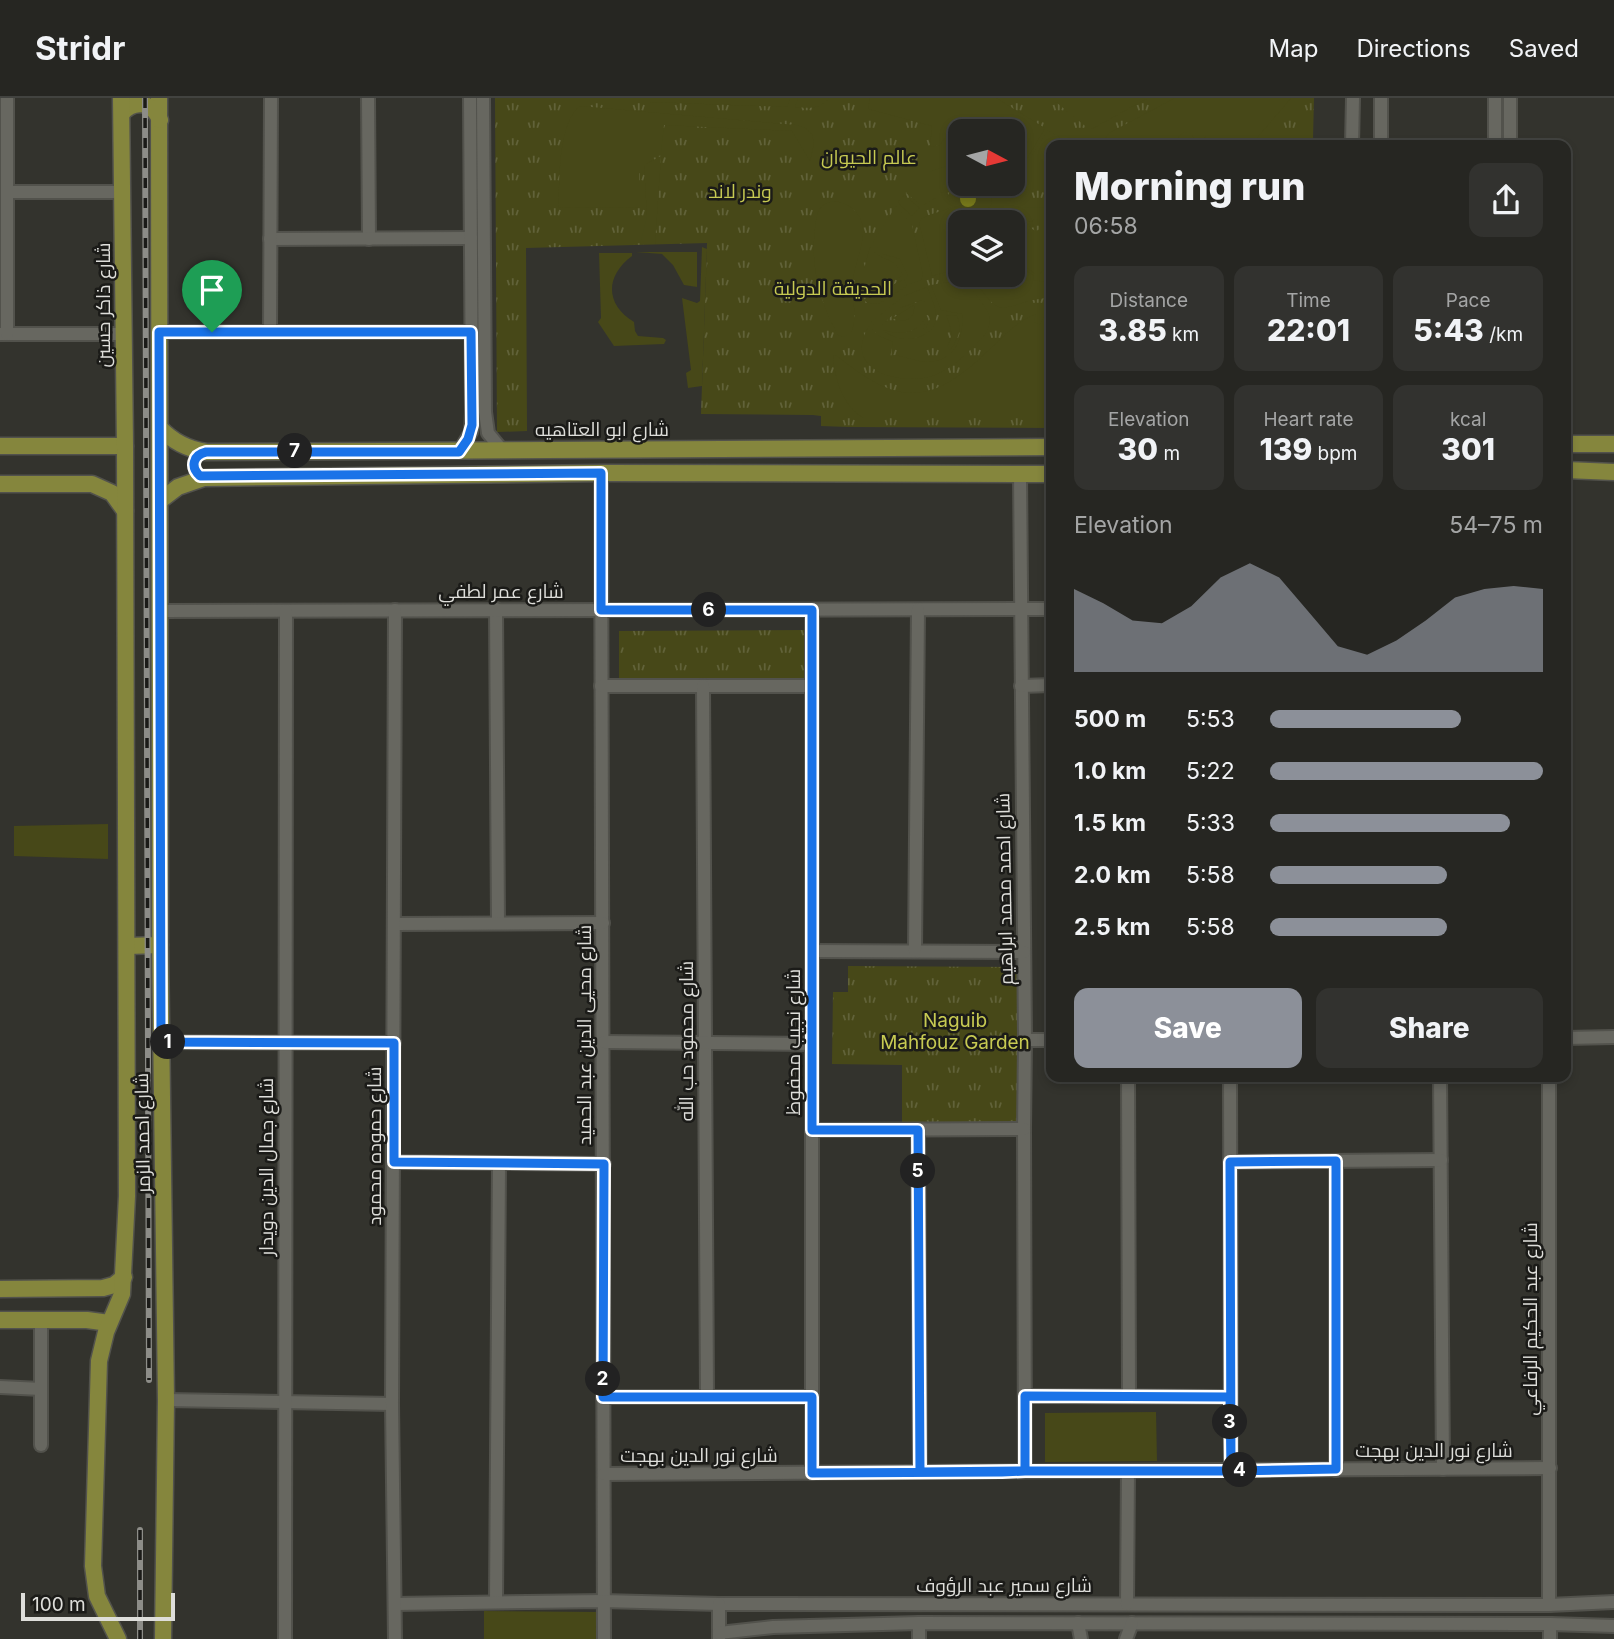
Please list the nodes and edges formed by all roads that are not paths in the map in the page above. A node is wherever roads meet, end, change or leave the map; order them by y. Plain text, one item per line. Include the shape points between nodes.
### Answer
1 (7, 98) edge
2 (159, 98) edge
3 (271, 98) edge
4 (368, 98) edge
5 (470, 98) edge
6 (483, 98) edge
7 (1353, 98) edge
8 (1381, 98) edge
9 (1495, 98) edge
10 (1510, 98) edge
11 (121, 105) edge
12 (160, 120) junction
13 (1352, 140) edge
14 (1381, 140) edge
15 (1495, 140) edge
16 (1510, 140) edge
17 (7, 192) junction
18 (123, 192) junction
19 (471, 238) junction
20 (270, 239) junction
21 (369, 239) junction
22 (159, 332) junction
23 (270, 332) junction
24 (471, 332) junction
25 (3, 334) edge
26 (124, 334) junction
27 (479, 412) junction
28 (160, 428) junction
29 (1571, 444) edge
30 (1614, 444) edge
31 (0, 446) edge
32 (125, 446) junction
33 (1046, 447) edge
34 (502, 450) junction
35 (206, 452) junction
36 (459, 452) junction
37 (1571, 470) edge
38 (1614, 472) edge
39 (601, 473) junction
40 (1020, 474) junction
41 (1046, 474) edge
42 (204, 478) junction
43 (0, 484) edge
44 (161, 500) junction
45 (125, 511) junction
46 (1021, 609) junction
47 (1046, 609) edge
48 (395, 610) junction
49 (496, 610) junction
50 (601, 610) junction
51 (812, 610) junction
52 (918, 610) junction
53 (160, 611) junction
54 (286, 611) junction
55 (1046, 685) edge
56 (601, 686) junction
57 (703, 686) junction
58 (812, 686) junction
59 (1021, 686) junction
60 (498, 923) junction
61 (603, 923) junction
62 (395, 924) junction
63 (127, 946) junction
64 (160, 946) junction
65 (812, 951) junction
66 (915, 951) junction
67 (1024, 952) junction
68 (1614, 1037) edge
69 (1571, 1038) edge
70 (1026, 1040) junction
71 (1046, 1040) edge
72 (161, 1042) junction
73 (604, 1042) junction
74 (285, 1043) junction
75 (394, 1043) junction
76 (705, 1043) junction
77 (812, 1044) junction
78 (1128, 1082) edge
79 (1230, 1082) edge
80 (1440, 1082) edge
81 (1549, 1082) edge
82 (1024, 1129) junction
83 (812, 1130) junction
84 (918, 1130) junction
85 (1441, 1160) junction
86 (1336, 1161) junction
87 (394, 1162) junction
88 (1230, 1162) junction
89 (499, 1164) junction
90 (604, 1164) junction
91 (124, 1277) junction
92 (0, 1289) edge
93 (41, 1289) junction
94 (0, 1320) edge
95 (41, 1320) junction
96 (109, 1323) junction
97 (0, 1387) edge
98 (41, 1389) junction
99 (707, 1396) junction
100 (1025, 1396) junction
101 (1129, 1396) junction
102 (603, 1397) junction
103 (812, 1397) junction
104 (1230, 1397) junction
105 (166, 1400) junction
106 (285, 1402) junction
107 (392, 1404) junction
108 (41, 1445) dead end
109 (1550, 1468) junction
110 (1336, 1469) junction
111 (1443, 1469) junction
112 (1025, 1471) junction
113 (1129, 1471) junction
114 (1231, 1471) junction
115 (920, 1472) junction
116 (812, 1473) junction
117 (604, 1474) junction
118 (496, 1601) junction
119 (603, 1601) junction
120 (1614, 1602) edge
121 (395, 1604) junction
122 (719, 1604) junction
123 (1127, 1604) junction
124 (1549, 1605) junction
125 (919, 1623) junction
126 (1078, 1623) junction
127 (1132, 1623) junction
128 (1550, 1624) junction
129 (1614, 1626) edge
130 (773, 1627) junction
131 (719, 1636) edge
132 (118, 1639) edge
133 (163, 1639) edge
134 (285, 1639) edge
135 (395, 1639) edge
136 (604, 1639) edge
137 (763, 1639) edge
138 (919, 1639) edge
139 (1081, 1639) edge
140 (1126, 1639) edge
141 (1550, 1639) edge

1 - 17 street
2 - 12 main road
3 - 20 street
4 - 21 street
5 - 19 street
6 - 27 street
7 - 13 street
8 - 14 street
9 - 15 street
10 - 16 street
11 - 12 main road via 143,104
11 - 18 main road, شارع ذاكر حسين
12 - 22 main road
17 - 18 street
17 - 25 street
18 - 26 main road, شارع ذاكر حسين
19 - 21 street
19 - 24 street
20 - 21 street
20 - 23 street
22 - 23 street
22 - 28 main road
23 - 24 street
24 - 27 street
25 - 26 street
26 - 32 main road, شارع ذاكر حسين
27 - 34 street
27 - 36 street
28 - 35 main road, شارع ابو العتاهيه via 176,442
28 - 44 main road
29 - 30 main road
31 - 32 main road
32 - 45 main road, شارع ذاكر حسين
33 - 34 main road, شارع ابو العتاهيه
34 - 36 main road, شارع ابو العتاهيه
35 - 36 main road, شارع ابو العتاهيه
35 - 42 main road via 195,458 193,466
37 - 38 main road
39 - 40 main road
39 - 42 main road
39 - 50 street, شارع محيى الدين عبد الحميد
40 - 41 main road
40 - 46 street, شارع احمد محمد ابراهيم
42 - 44 main road via 178,487
43 - 45 main road via 92,484 112,493
44 - 53 main road, شارع احمد الزمر
45 - 63 main road, شارع احمد الزمر
46 - 47 street, شارع عمر لطفي
46 - 52 street, شارع عمر لطفي
46 - 59 street, شارع احمد محمد ابراهيم
48 - 49 street, شارع عمر لطفي
48 - 54 street, شارع عمر لطفي
48 - 62 street, شارع حموده محمود
49 - 50 street, شارع عمر لطفي
49 - 60 street
50 - 51 street, شارع عمر لطفي
50 - 56 street, شارع محيى الدين عبد الحميد
51 - 52 street, شارع عمر لطفي
51 - 58 street, شارع نجيب محفوظ
52 - 66 street
53 - 54 street, شارع عمر لطفي
53 - 64 main road, شارع احمد الزمر
54 - 74 street, شارع جمال الدين دويدار
55 - 59 street
56 - 57 street
56 - 61 street, شارع محيى الدين عبد الحميد
57 - 58 street
57 - 76 street, شارع محمود حب الله
58 - 65 street, شارع نجيب محفوظ
59 - 67 street, شارع احمد محمد ابراهيم
60 - 61 street
60 - 62 street
61 - 73 street, شارع محيى الدين عبد الحميد
62 - 75 street, شارع حموده محمود
63 - 64 main road
63 - 91 main road, شارع احمد الزمر
64 - 72 main road, شارع احمد الزمر
65 - 66 street
65 - 77 street, شارع نجيب محفوظ
66 - 67 street
67 - 70 street, شارع احمد محمد ابراهيم
68 - 69 street
70 - 71 street
70 - 82 street, شارع احمد محمد ابراهيم
72 - 74 street
72 - 105 main road, شارع احمد الزمر
73 - 76 street
73 - 90 street, شارع محيى الدين عبد الحميد
74 - 75 street
74 - 106 street, شارع جمال الدين دويدار
75 - 87 street, شارع حموده محمود
76 - 77 street
76 - 99 street, شارع محمود حب الله
77 - 83 street, شارع نجيب محفوظ
78 - 101 street
79 - 88 street
80 - 85 street
81 - 109 street, شارع عبد الحكيم الرفاعي
82 - 84 street
82 - 100 street, شارع احمد محمد ابراهيم
83 - 84 street
83 - 103 street, شارع نجيب محفوظ
84 - 115 street
85 - 86 street
85 - 111 street
86 - 88 street
86 - 110 street
87 - 89 street
87 - 107 street, شارع حموده محمود
88 - 104 street
89 - 90 street
89 - 118 street
90 - 102 street, شارع محيى الدين عبد الحميد
91 - 93 main road via 103,1288
91 - 96 main road, شارع احمد الزمر
92 - 93 main road
93 - 95 main road
94 - 95 main road
95 - 96 main road
95 - 98 street
96 - 132 main road, شارع احمد الزمر via 99,1361 93,1566 97,1596
97 - 98 street
98 - 108 street
99 - 102 street
99 - 103 street
100 - 101 street
100 - 112 street, شارع احمد محمد ابراهيم
101 - 104 street
102 - 117 street, شارع محيى الدين عبد الحميد
103 - 116 street, شارع نجيب محفوظ
104 - 114 street
105 - 106 street
105 - 133 main road, شارع احمد الزمر
106 - 107 street
106 - 134 street, شارع جمال الدين دويدار
107 - 121 street, شارع حموده محمود
109 - 111 street, شارع نور الدين بهجت
109 - 124 street, شارع عبد الحكيم الرفاعي
110 - 111 street, شارع نور الدين بهجت
110 - 114 street, شارع نور الدين بهجت
112 - 113 street, شارع نور الدين بهجت
112 - 115 street, شارع نور الدين بهجت
113 - 114 street, شارع نور الدين بهجت
113 - 123 street
115 - 116 street, شارع نور الدين بهجت
116 - 117 street, شارع نور الدين بهجت
117 - 119 street, شارع محيى الدين عبد الحميد
118 - 119 street, شارع سمير عبد الرؤوف
118 - 121 street, شارع سمير عبد الرؤوف
119 - 122 street, شارع سمير عبد الرؤوف
119 - 136 street, شارع محيى الدين عبد الحميد
120 - 124 street, شارع سمير عبد الرؤوف
121 - 135 street, شارع حموده محمود
122 - 123 street, شارع سمير عبد الرؤوف
122 - 131 street
123 - 124 street, شارع سمير عبد الرؤوف
125 - 126 street, شارع سمير عبد الرؤوف
125 - 130 street, شارع سمير عبد الرؤوف
125 - 138 street
126 - 127 street, شارع سمير عبد الرؤوف
126 - 139 street
127 - 128 street, شارع سمير عبد الرؤوف
127 - 140 street
128 - 129 street, شارع سمير عبد الرؤوف
128 - 141 street
130 - 131 street, شارع سمير عبد الرؤوف
130 - 137 street

